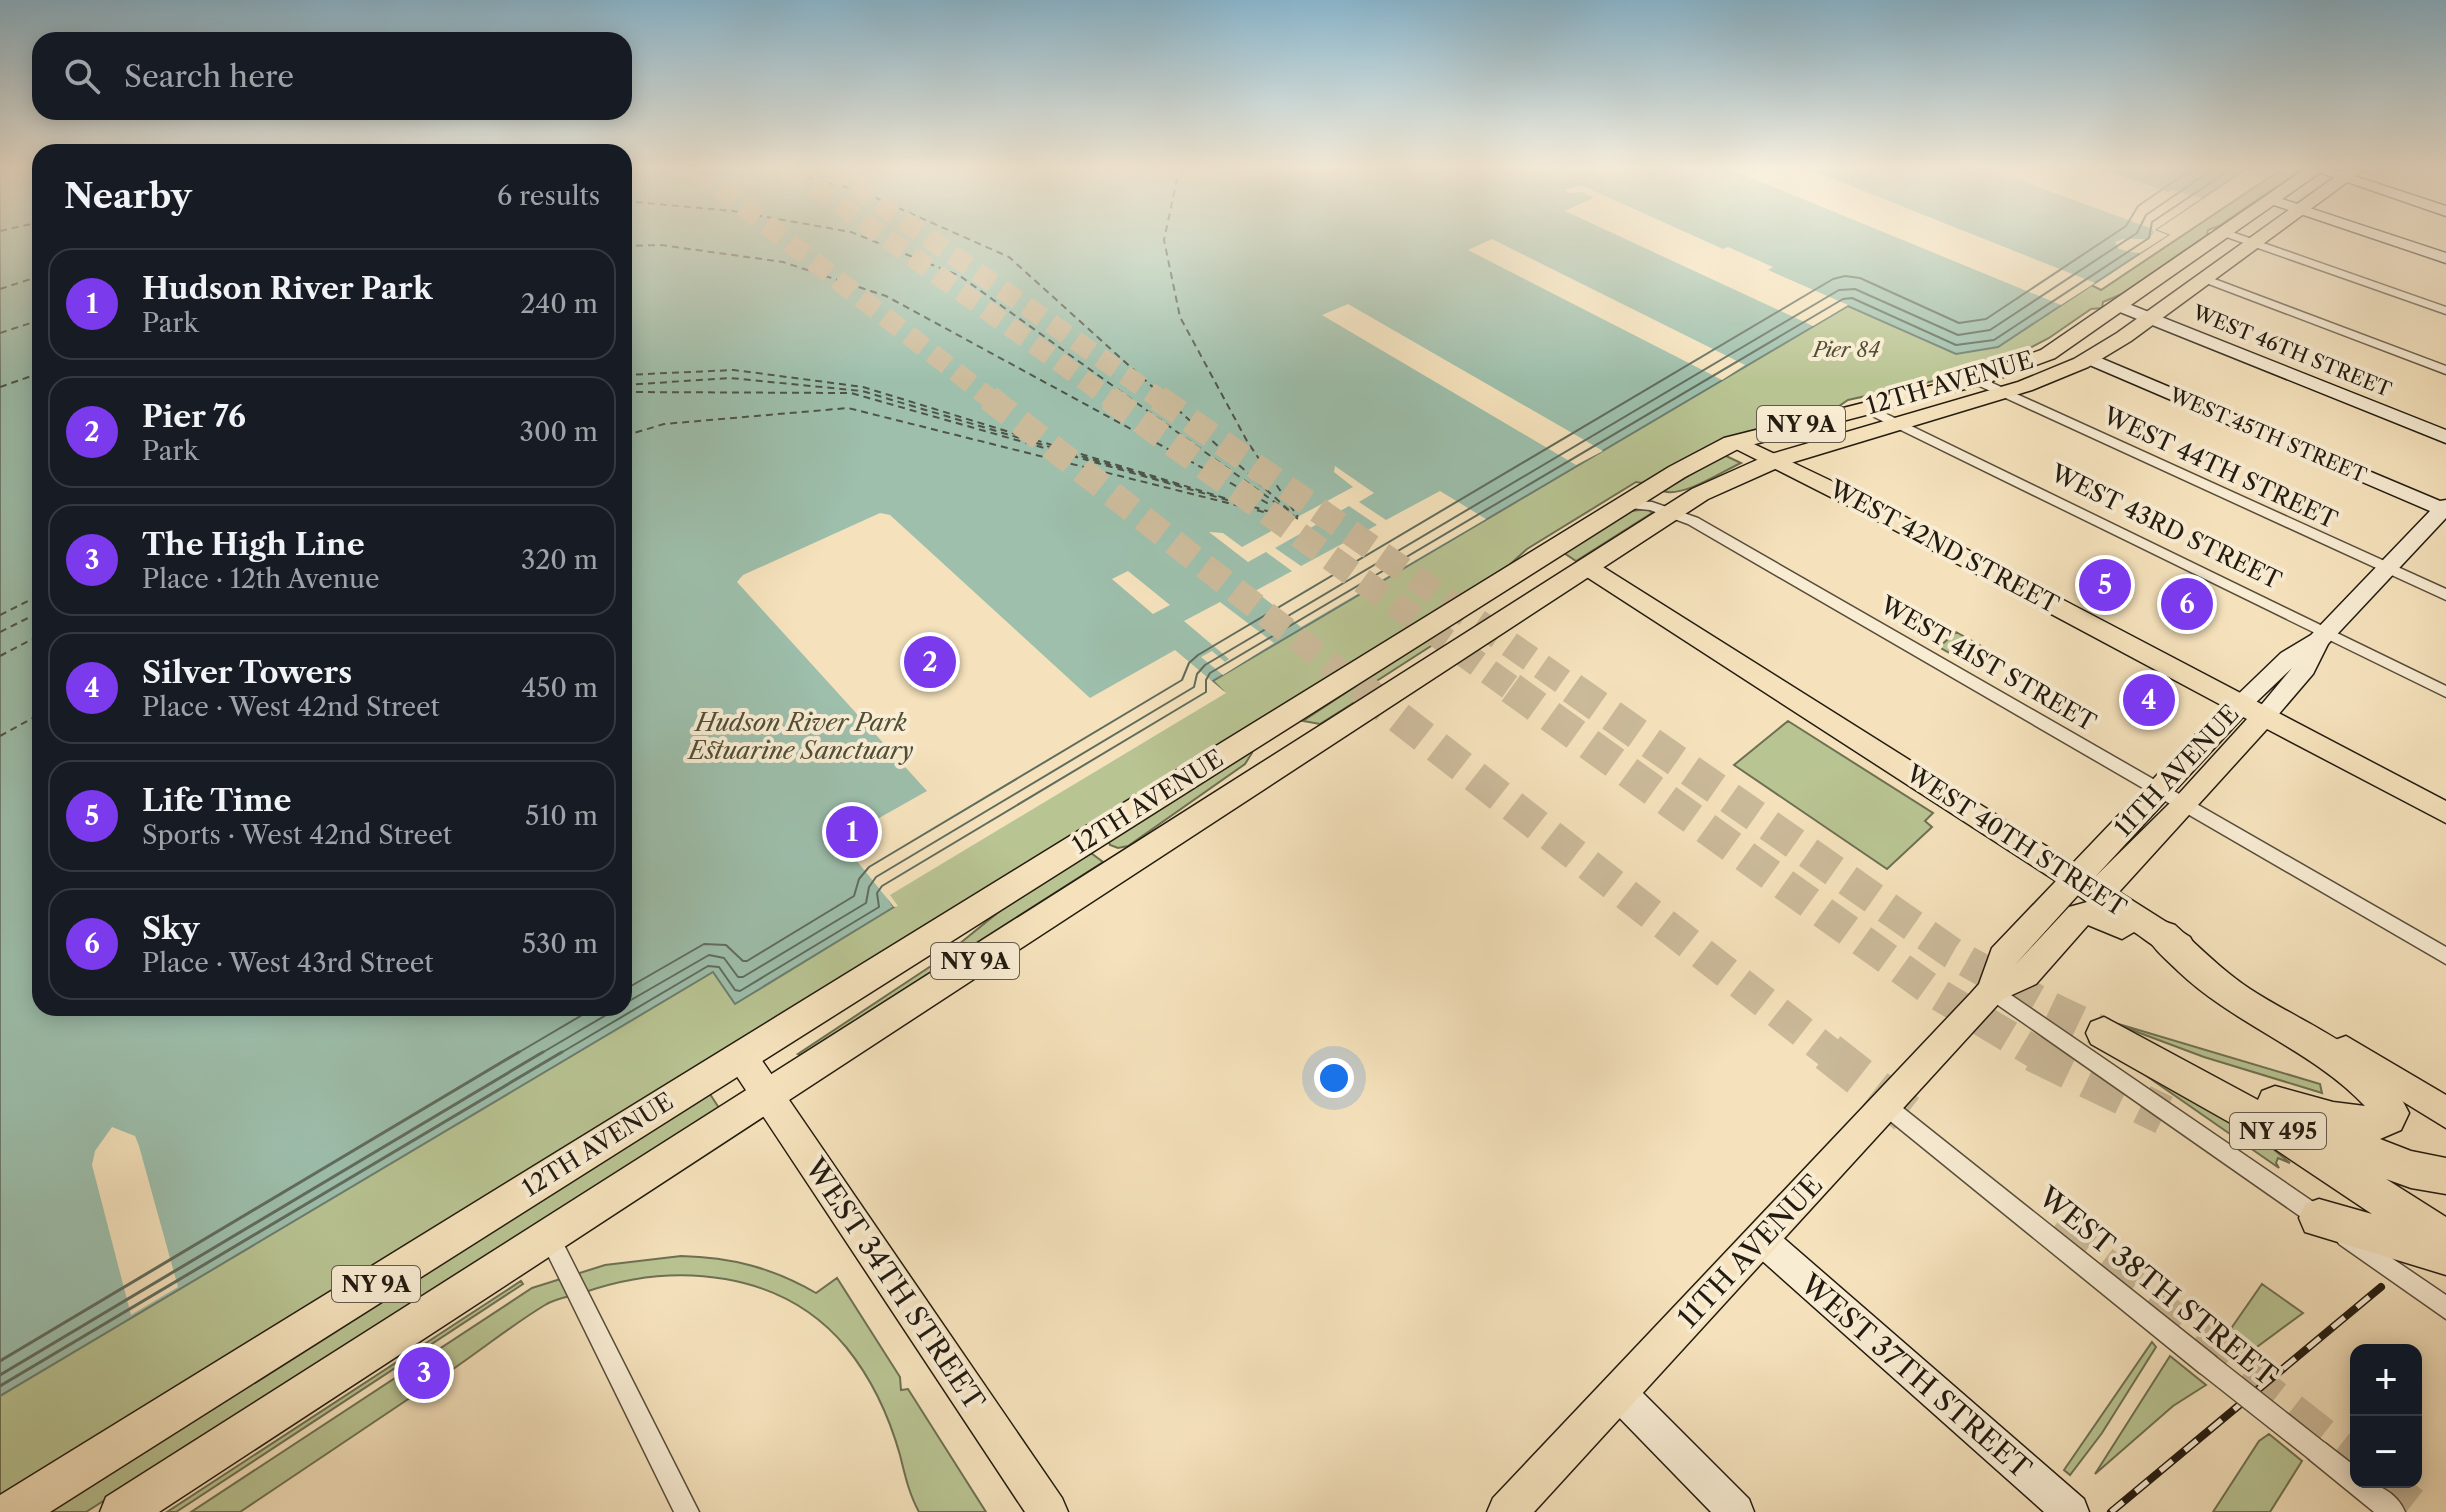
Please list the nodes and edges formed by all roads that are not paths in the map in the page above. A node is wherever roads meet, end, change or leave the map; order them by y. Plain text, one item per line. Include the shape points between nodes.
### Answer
1 (2216, 240) edge
2 (2227, 240) edge
3 (2258, 240) edge
4 (2391, 240) edge
5 (2248, 247) junction
6 (2446, 258) edge
7 (2205, 279) junction
8 (2121, 306) junction
9 (2446, 311) edge
10 (2151, 318) junction
11 (2091, 359) junction
12 (2446, 370) edge
13 (1977, 380) junction
14 (2002, 393) junction
15 (1864, 407) junction
16 (1899, 424) junction
17 (2446, 437) edge
18 (1737, 442) junction
19 (1776, 460) junction
20 (1625, 504) junction
21 (2445, 509) edge
22 (1672, 512) junction
23 (1587, 567) junction
24 (2388, 569) junction
25 (2446, 595) edge
26 (2322, 636) junction
27 (2446, 692) edge
28 (2252, 710) junction
29 (1252, 737) junction
30 (1268, 772) junction
31 (2159, 791) junction
32 (2184, 805) junction
33 (2446, 813) edge
34 (1090, 839) junction
35 (1133, 859) junction
36 (2089, 895) junction
37 (2163, 935) junction
38 (2446, 956) edge
39 (1992, 990) junction
40 (2235, 999) junction
41 (741, 1056) junction
42 (768, 1094) junction
43 (2275, 1103) junction
44 (1886, 1106) junction
45 (2446, 1113) edge
46 (2446, 1176) edge
47 (2319, 1218) junction
48 (549, 1236) junction
49 (1761, 1239) junction
50 (2446, 1240) edge
51 (2446, 1255) edge
52 (2446, 1308) edge
53 (1618, 1392) junction
54 (11, 1512) edge
55 (121, 1512) edge
56 (687, 1512) edge
57 (1048, 1512) edge
58 (1507, 1512) edge
59 (1736, 1512) edge
60 (2071, 1512) edge
61 (2393, 1512) edge

1 - 8 highway, 12TH AVENUE / NY 9A
2 - 5 highway
3 - 5 highway, 12TH AVENUE / NY 9A
4 - 6 main road
5 - 7 highway, 12TH AVENUE / NY 9A
5 - 9 street
7 - 10 highway, 12TH AVENUE / NY 9A
7 - 12 street
8 - 10 main road, WEST 46TH STREET
8 - 13 highway, 12TH AVENUE / NY 9A via 2056,350
10 - 11 highway, 12TH AVENUE / NY 9A
10 - 17 main road, WEST 46TH STREET
11 - 14 highway, 12TH AVENUE / NY 9A
11 - 21 main road, WEST 45TH STREET
13 - 14 street, WEST 44TH STREET
13 - 15 highway, 12TH AVENUE / NY 9A
14 - 16 highway, 12TH AVENUE / NY 9A
14 - 24 street, WEST 44TH STREET
15 - 16 street, WEST 43RD STREET
15 - 18 highway, 12TH AVENUE / NY 9A
16 - 19 highway, 12TH AVENUE / NY 9A
16 - 26 street, WEST 43RD STREET
18 - 19 main road, WEST 42ND STREET
18 - 20 highway, 12TH AVENUE / NY 9A
19 - 22 highway, 12TH AVENUE / NY 9A via 1718,484
19 - 28 main road, WEST 42ND STREET
20 - 22 street, WEST 41ST STREET
20 - 29 highway, 12TH AVENUE / NY 9A
21 - 24 main road, 11TH AVENUE
22 - 23 highway, 12TH AVENUE / NY 9A
22 - 31 street, WEST 41ST STREET
23 - 30 highway, 12TH AVENUE / NY 9A
23 - 36 main road, WEST 40TH STREET
24 - 25 street, WEST 44TH STREET
24 - 26 main road, 11TH AVENUE
26 - 27 street, WEST 43RD STREET
26 - 28 main road, 11TH AVENUE via 2289,658
28 - 31 main road, 11TH AVENUE
28 - 32 main road, 11TH AVENUE
28 - 33 main road, WEST 42ND STREET
29 - 30 highway
29 - 34 highway, 12TH AVENUE / NY 9A
30 - 35 highway, 12TH AVENUE / NY 9A
31 - 32 street, WEST 41ST STREET
31 - 36 main road, 11TH AVENUE
32 - 36 main road, 11TH AVENUE
32 - 38 street, WEST 41ST STREET
34 - 35 highway via 1103,851
34 - 41 highway, 12TH AVENUE / NY 9A
35 - 42 highway, 12TH AVENUE / NY 9A
36 - 37 main road, WEST 40TH STREET
36 - 39 main road, 11TH AVENUE via 2079,915 2025,975
36 - 40 main road, WEST 40TH STREET
37 - 40 highway
37 - 45 main road, WEST 40TH STREET
39 - 44 main road, 11TH AVENUE
39 - 47 street
40 - 43 highway via 2366,1081 2385,1098 2390,1113 2379,1123 2357,1123
41 - 42 main road, WEST 34TH STREET
41 - 54 highway, 12TH AVENUE / NY 9A
42 - 48 highway, 12TH AVENUE / NY 9A
42 - 57 main road, WEST 34TH STREET
43 - 46 highway via 2377,1156
43 - 50 highway, NY 495 via 2104,1033 2279,1131
44 - 49 main road, 11TH AVENUE
44 - 61 street, WEST 38TH STREET, bridge
47 - 51 highway
47 - 52 street
48 - 55 highway, 12TH AVENUE / NY 9A
48 - 56 street
49 - 53 main road, 11TH AVENUE
49 - 60 main road, WEST 37TH STREET
53 - 58 main road, 11TH AVENUE
53 - 59 main road

